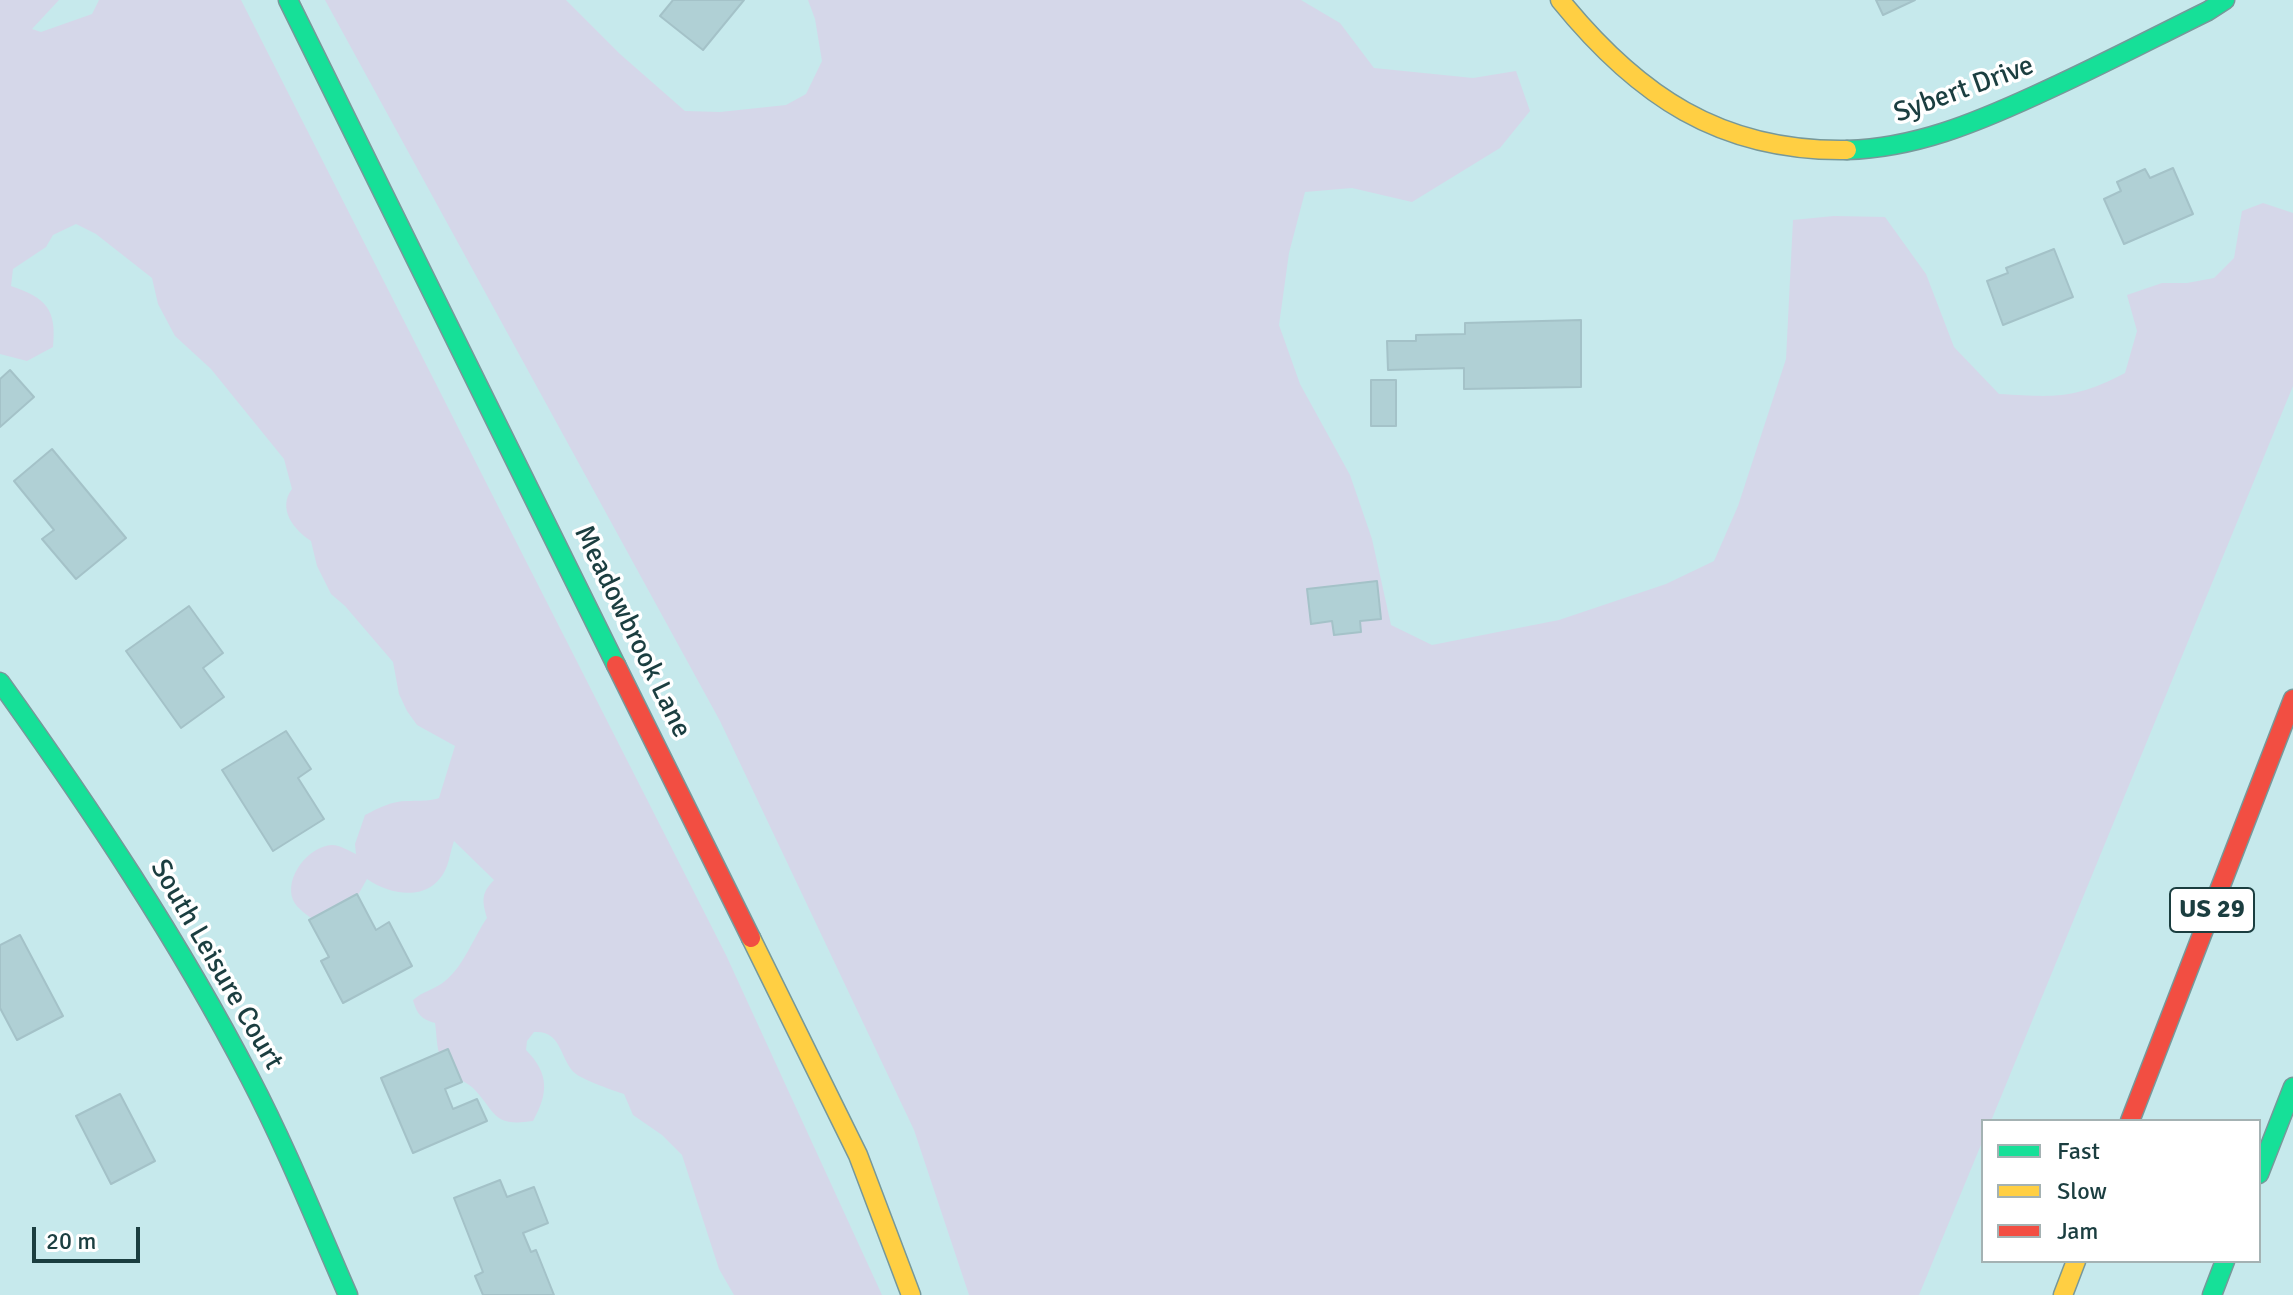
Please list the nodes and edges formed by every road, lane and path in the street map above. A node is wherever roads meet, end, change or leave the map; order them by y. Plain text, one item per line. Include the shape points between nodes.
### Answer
1 (288, 0) edge
2 (1560, 0) edge
3 (2225, 0) edge
4 (0, 682) edge
5 (2293, 699) edge
6 (2293, 1087) edge
7 (2131, 1119) edge
8 (2261, 1169) edge
9 (2075, 1263) edge
10 (2224, 1263) edge
11 (348, 1295) edge
12 (911, 1295) edge
13 (2063, 1295) edge
14 (2212, 1295) edge

1 - 12 main road, Meadowbrook Lane via 852,1141
2 - 3 main road, Sybert Drive via 1617,64 1655,95 1702,121 1748,138 1846,152 1900,146 1959,128 2036,96
4 - 11 main road, South Leisure Court via 78,791 191,968 252,1082
5 - 7 main road, US 29
6 - 8 main road
9 - 13 main road
10 - 14 main road

